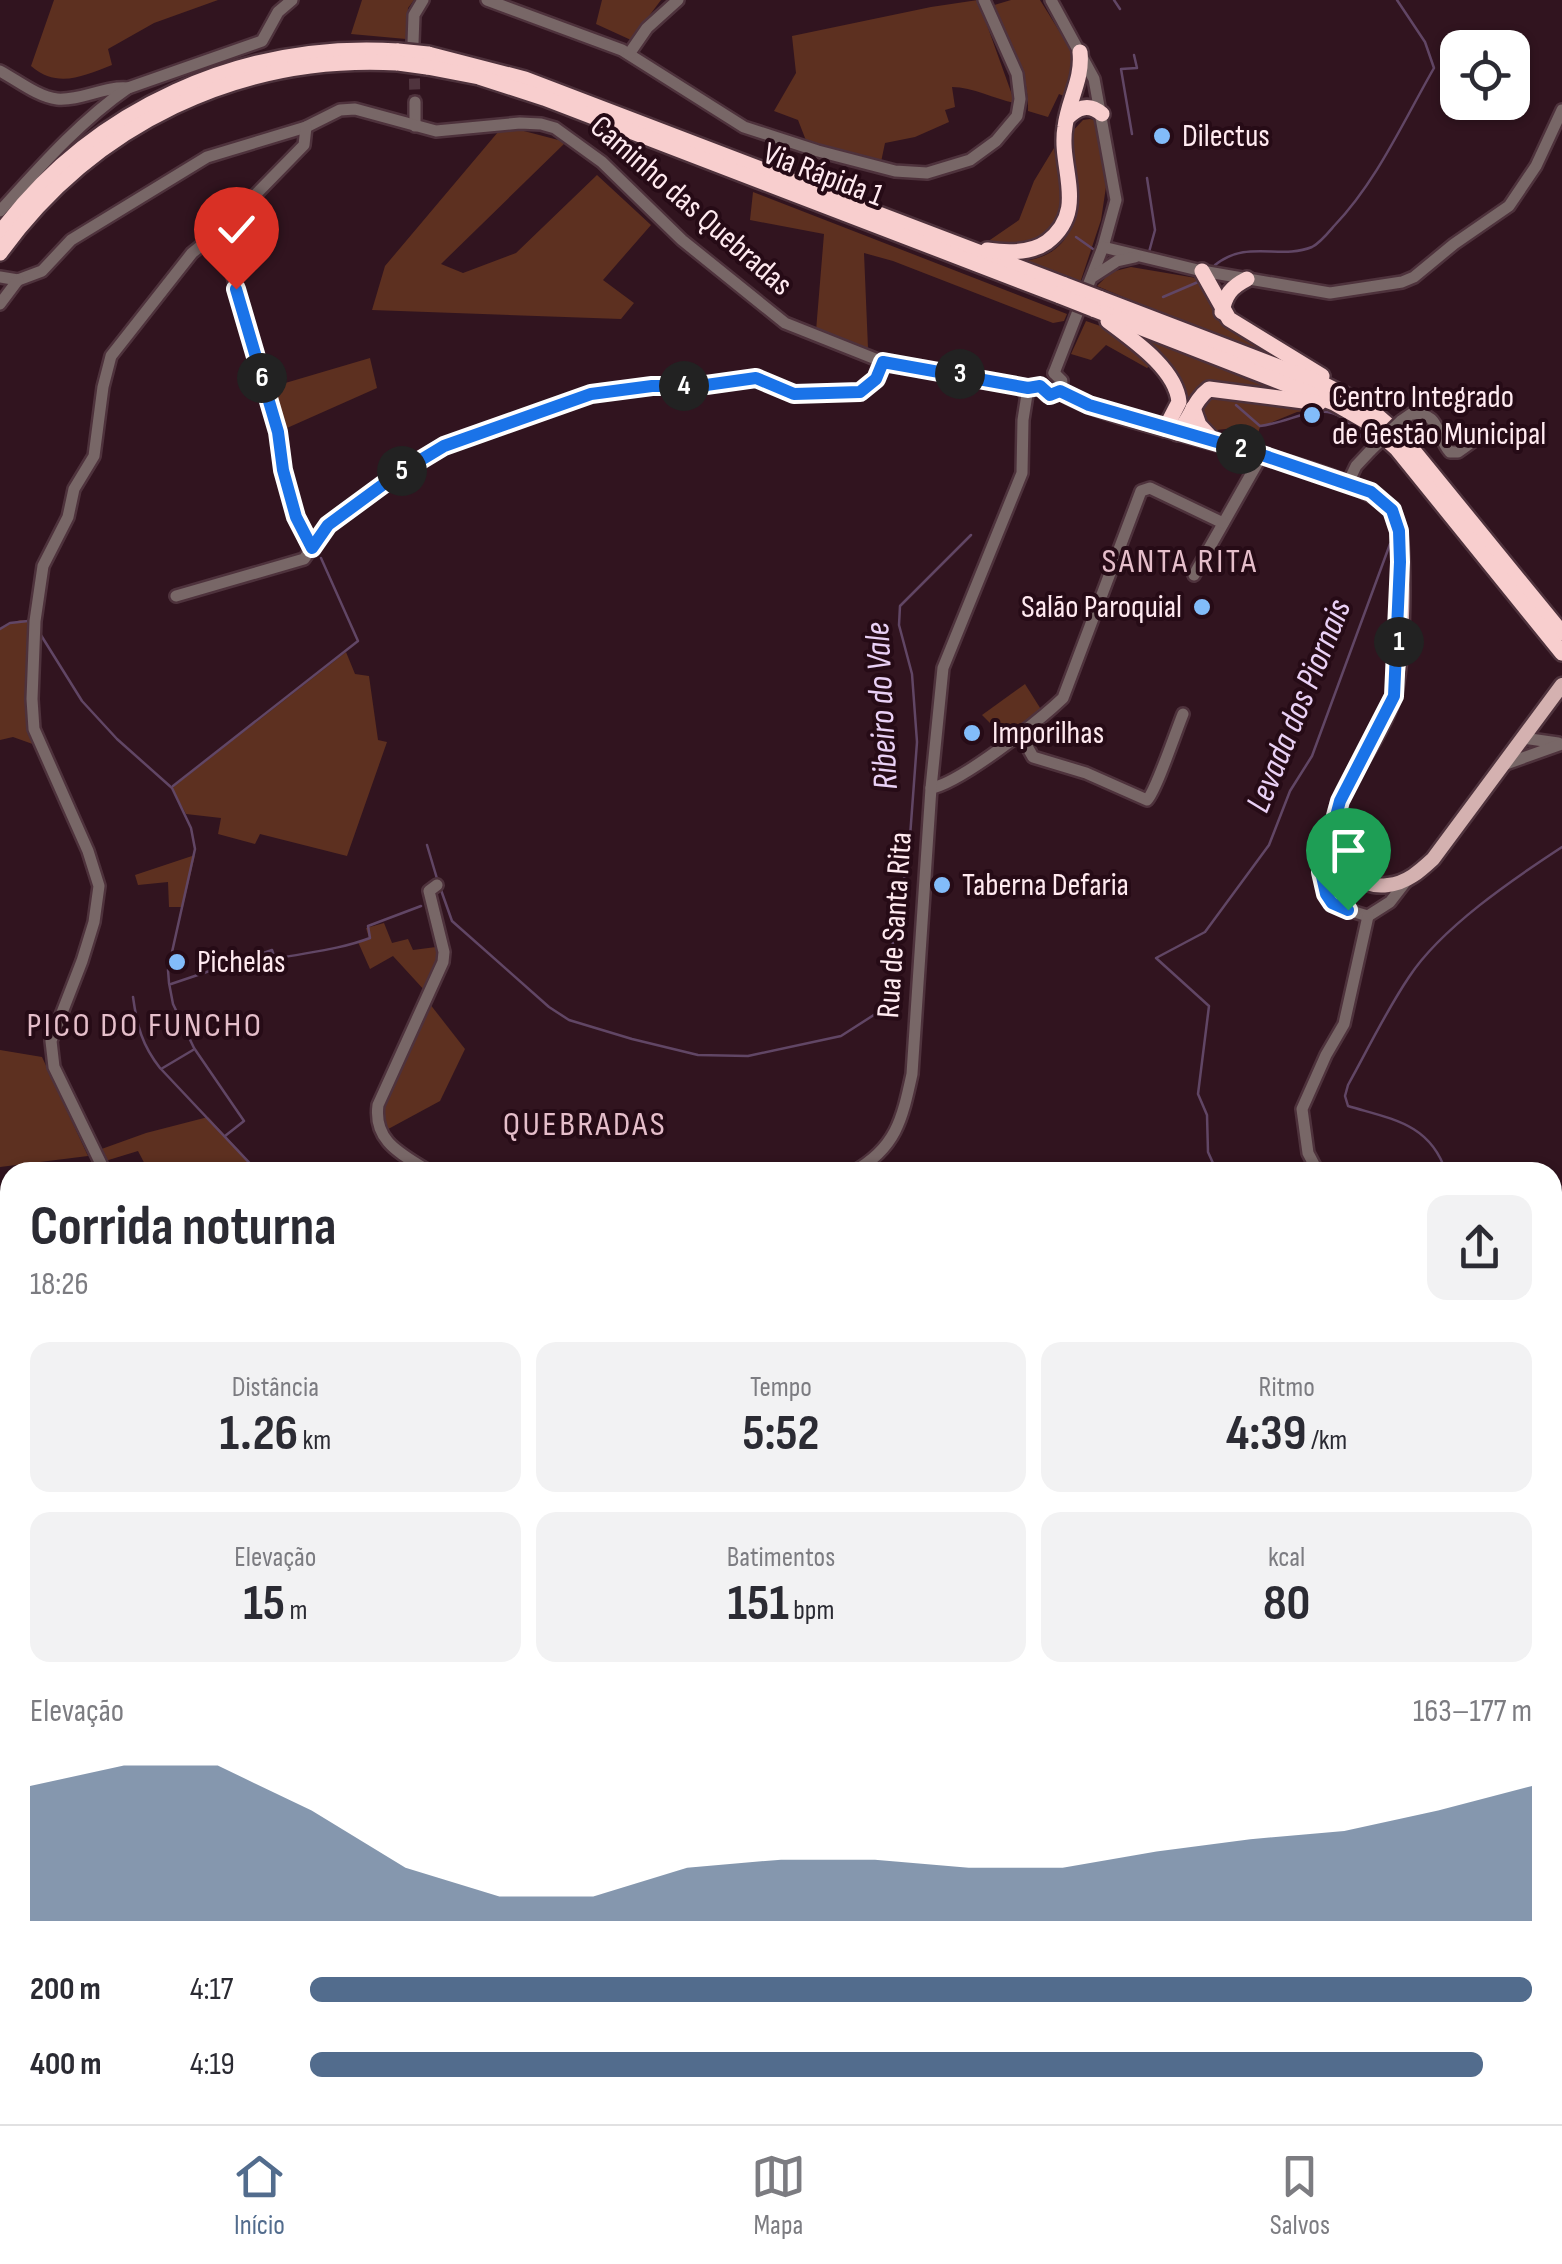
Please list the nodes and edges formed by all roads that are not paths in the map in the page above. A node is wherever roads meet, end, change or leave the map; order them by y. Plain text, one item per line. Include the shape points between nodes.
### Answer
1 (292, 0) edge
2 (423, 0) edge
3 (487, 0) edge
4 (678, 0) edge
5 (984, 0) edge
6 (1051, 0) edge
7 (403, 52) junction
8 (1080, 52) junction
9 (629, 54) junction
10 (428, 60) junction
11 (0, 71) edge
12 (128, 88) junction
13 (416, 102) tunnel mouth
14 (1562, 110) edge
15 (1102, 114) junction
16 (1067, 118) junction
17 (415, 126) junction
18 (306, 127) junction
19 (0, 211) edge
20 (1110, 226) junction
21 (222, 229) junction
22 (0, 233) edge
23 (964, 246) junction
24 (1102, 250) junction
25 (0, 253) edge
26 (1125, 256) junction
27 (1202, 271) junction
28 (1, 278) edge
29 (1090, 279) junction
30 (1246, 279) junction
31 (18, 280) junction
32 (1063, 291) junction
33 (0, 304) edge
34 (1096, 304) junction
35 (1222, 312) junction
36 (883, 362) junction
37 (1054, 373) junction
38 (1034, 387) junction
39 (1060, 391) junction
40 (1350, 404) junction
41 (1193, 408) junction
42 (1171, 431) junction
43 (1214, 441) junction
44 (1472, 442) dead end
45 (1262, 455) junction
46 (1347, 485) junction
47 (1438, 490) junction
48 (1223, 524) junction
49 (312, 548) junction
50 (1194, 575) dead end
51 (176, 596) dead end
52 (1562, 634) edge
53 (1562, 654) edge
54 (1562, 686) edge
55 (1183, 714) dead end
56 (1539, 717) junction
57 (1018, 732) junction
58 (1524, 738) junction
59 (1543, 742) junction
60 (1562, 743) edge
61 (1504, 765) junction
62 (931, 788) junction
63 (1333, 836) junction
64 (1407, 880) junction
65 (437, 885) dead end
66 (1376, 885) junction
67 (1381, 908) junction
68 (1368, 916) junction
69 (100, 1162) edge
70 (414, 1162) edge
71 (878, 1162) edge
72 (1313, 1162) edge

1 - 12 street via 250,48
2 - 7 street
3 - 9 street
4 - 9 street
5 - 9 street via 1017,74 1016,116 970,160 927,173 895,171 744,126
6 - 8 street
7 - 10 highway, Via Rápida 1, bridge
7 - 22 highway, Via Rápida 1 via 284,56 169,94 70,156
7 - 25 highway, Via Rápida 1 via 287,68 174,105 80,165
8 - 15 street
8 - 16 highway via 1081,73
10 - 23 highway, Via Rápida 1 via 526,79
10 - 32 highway, Via Rápida 1
11 - 12 street via 60,100
12 - 19 street
13 - 17 street
14 - 30 street via 1509,206 1414,276 1330,292
15 - 16 highway via 1086,107
15 - 20 street via 1115,184
16 - 23 highway via 1069,212 1063,226 1038,248 998,252
17 - 18 street, Caminho das Quebradas via 348,109
17 - 36 street, Caminho das Quebradas via 446,132 520,122 555,128 777,318
18 - 21 street via 304,145
18 - 31 street, Caminho das Quebradas via 206,156 72,240 42,271
20 - 24 street
20 - 26 street
21 - 49 street via 296,517
21 - 69 street via 192,252 111,356 94,456 43,566 35,621 34,729 98,886 94,922 51,1041 54,1066
23 - 32 highway, Via Rápida 1
24 - 26 street
24 - 29 street
26 - 27 street
26 - 29 street
27 - 30 street
27 - 35 highway
28 - 31 street
29 - 37 street
30 - 35 highway via 1231,289
31 - 33 street
32 - 34 highway, Via Rápida 1, bridge
34 - 40 highway, Via Rápida 1
34 - 42 highway via 1175,384 1179,402
35 - 40 highway
36 - 38 street, Caminho das Quebradas
36 - 49 street via 860,392 794,394 756,378 591,394 444,446 328,525
37 - 38 street
37 - 39 street via 1062,380
38 - 39 street, Caminho das Quebradas via 1046,394
38 - 62 street, Rua de Santa Rita via 1023,420 1022,473 944,668
39 - 42 main road
40 - 41 highway via 1218,389 1204,392
40 - 47 highway, Via Rápida 1
41 - 42 highway
41 - 43 highway
42 - 43 main road
43 - 45 main road
44 - 46 street, bridge via 1450,452 1438,425 1417,413 1371,450
45 - 46 main road
45 - 48 street
46 - 63 main road via 1371,492 1394,514 1401,596 1394,696 1340,801
47 - 52 highway, Via Rápida 1
47 - 53 highway, Via Rápida 1
48 - 50 street
48 - 57 street via 1150,488 1141,490 1062,698
49 - 51 street via 304,558
54 - 56 main road
55 - 57 street via 1147,800 1034,757
56 - 58 main road
56 - 59 street
57 - 62 street via 955,779
58 - 59 street
58 - 61 main road
59 - 60 street
60 - 61 street
61 - 64 main road via 1433,858
62 - 71 street, Rua de Santa Rita via 912,1074
63 - 66 main road via 1350,872
63 - 68 street via 1322,887 1332,903
64 - 66 main road
64 - 67 street
65 - 70 street via 429,892 443,962 376,1118 389,1146
66 - 67 street
67 - 68 street
68 - 72 street via 1344,1024 1302,1109

